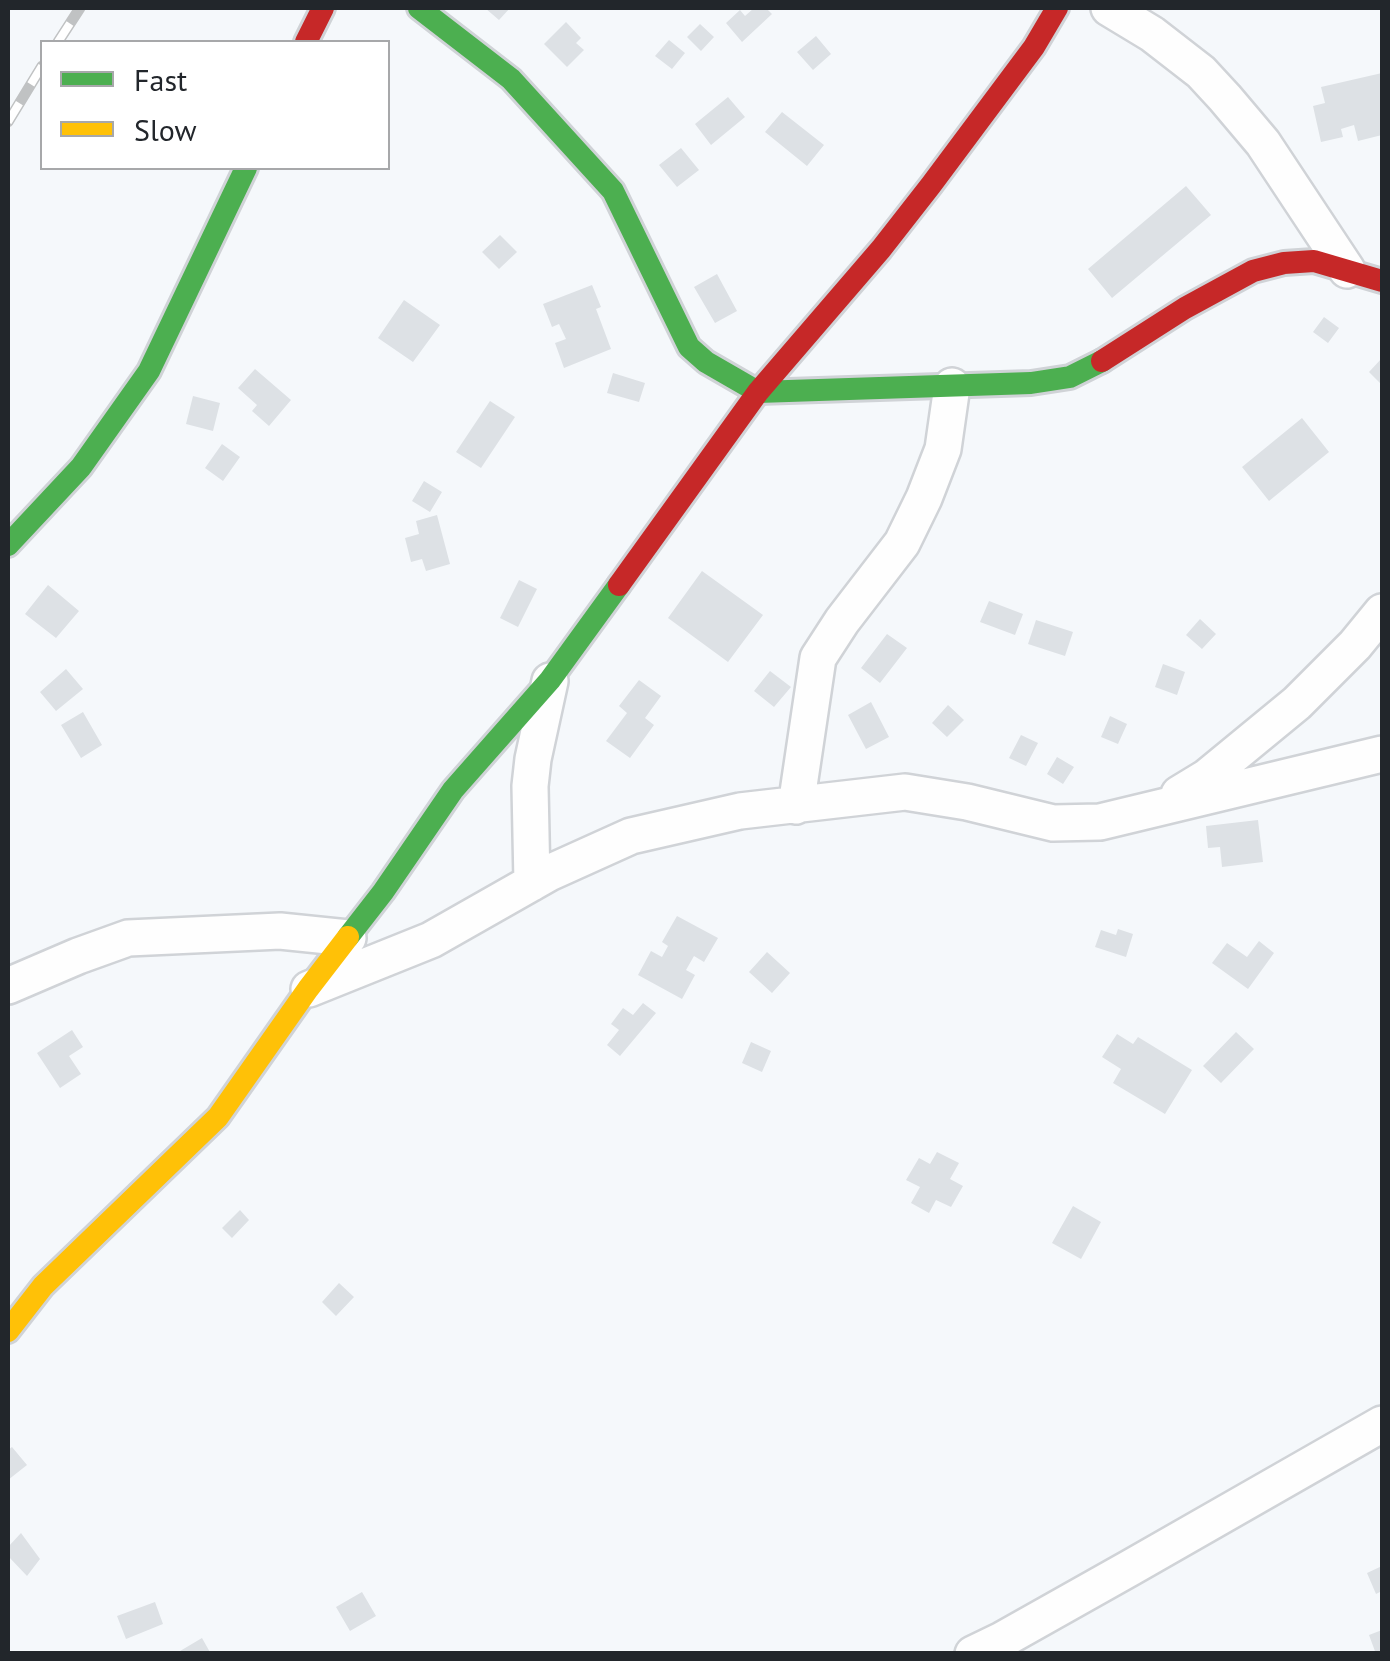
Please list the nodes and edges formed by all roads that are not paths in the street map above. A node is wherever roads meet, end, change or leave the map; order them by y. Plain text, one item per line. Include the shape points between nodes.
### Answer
1 (323, 8) edge
2 (418, 8) edge
3 (1057, 8) edge
4 (1110, 8) edge
5 (307, 40) edge
6 (245, 170) edge
7 (1347, 270) junction
8 (1382, 281) edge
9 (952, 386) junction
10 (758, 392) junction
11 (8, 544) edge
12 (1382, 612) edge
13 (550, 680) junction
14 (1382, 754) edge
15 (796, 806) junction
16 (1156, 807) junction
17 (532, 883) junction
18 (348, 938) junction
19 (8, 986) edge
20 (308, 989) junction
21 (8, 1331) edge
22 (1382, 1424) edge
23 (972, 1654) edge

1 - 5 street
2 - 10 street via 511,79 613,191 688,347
3 - 10 street via 931,185
4 - 7 street via 1201,72 1226,98 1264,142
6 - 11 street via 149,371 80,467
7 - 8 street
7 - 9 street via 1314,260 1253,271 1070,377
9 - 10 street
9 - 15 street via 943,449 902,543 818,658
10 - 13 street
12 - 16 street via 1296,704 1208,777
13 - 17 street via 530,786
13 - 18 street via 453,790
14 - 16 street
15 - 16 street via 904,792 1053,822 1100,822
15 - 17 street via 632,836
17 - 20 street via 431,940
18 - 19 street via 280,930 128,938
18 - 20 street
20 - 21 street via 218,1116 43,1286
22 - 23 street

